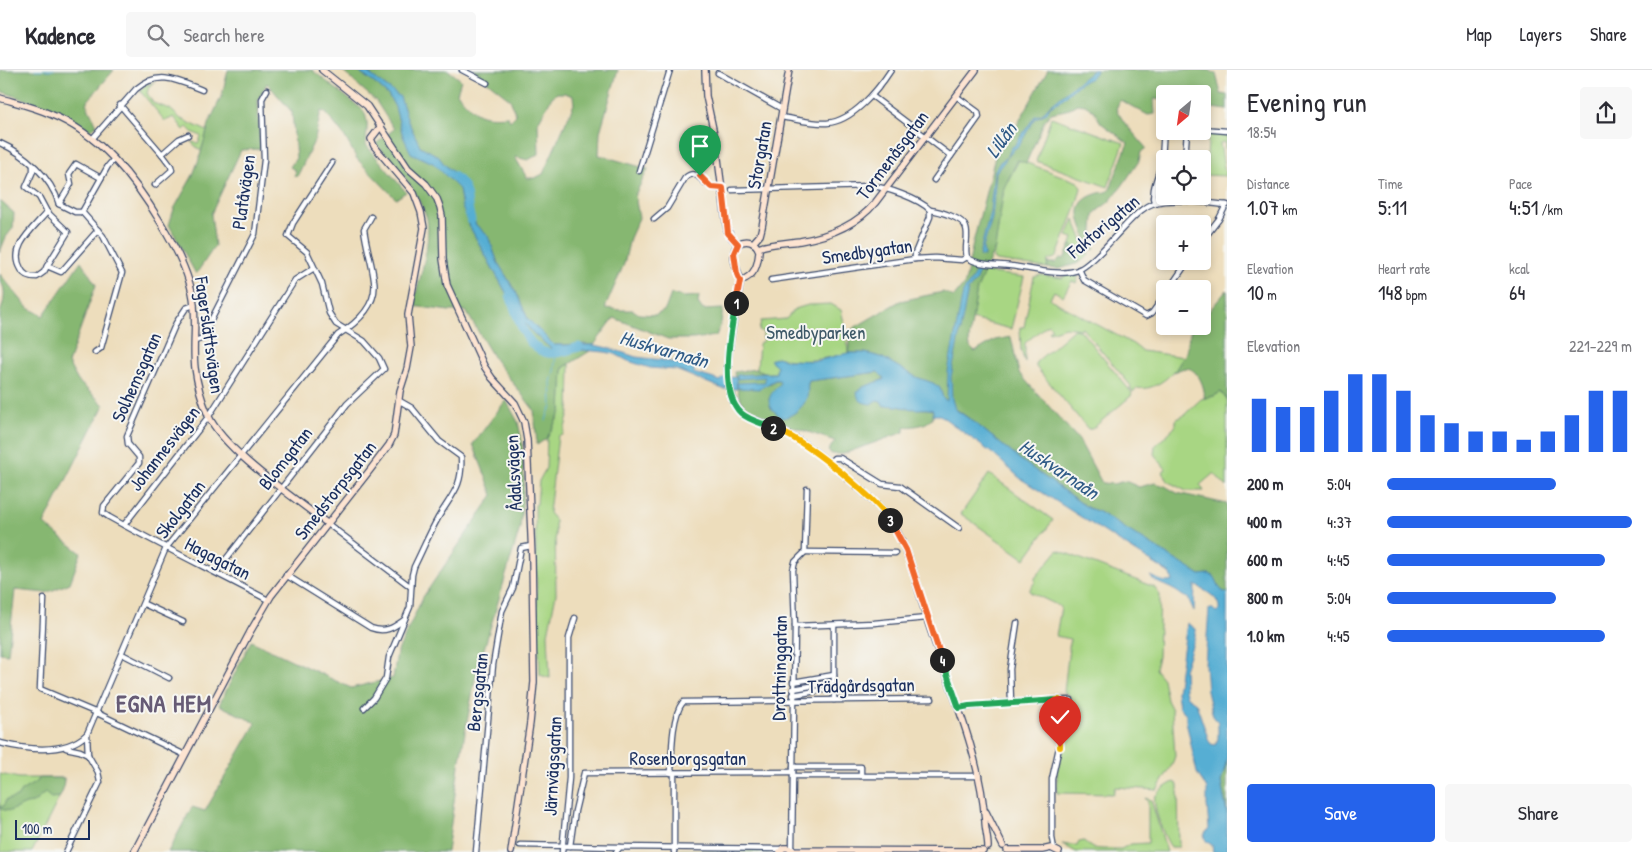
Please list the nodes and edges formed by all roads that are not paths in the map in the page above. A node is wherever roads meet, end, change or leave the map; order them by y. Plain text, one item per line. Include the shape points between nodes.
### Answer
1 (322, 70) edge
2 (462, 70) edge
3 (670, 70) edge
4 (704, 70) edge
5 (789, 70) edge
6 (891, 70) edge
7 (976, 70) edge
8 (718, 73) dead end
9 (488, 83) dead end
10 (202, 90) dead end
11 (267, 90) dead end
12 (872, 96) junction
13 (956, 96) junction
14 (0, 98) edge
15 (120, 106) junction
16 (782, 109) junction
17 (781, 117) junction
18 (381, 126) junction
19 (1211, 130) edge
20 (1227, 131) edge
21 (188, 135) dead end
22 (926, 136) junction
23 (92, 139) junction
24 (1163, 140) edge
25 (0, 143) edge
26 (162, 154) junction
27 (951, 156) junction
28 (114, 159) junction
29 (332, 163) dead end
30 (33, 166) junction
31 (639, 172) dead end
32 (101, 178) junction
33 (934, 180) dead end
34 (156, 185) dead end
35 (723, 188) junction
36 (768, 188) junction
37 (886, 188) junction
38 (732, 190) dead end
39 (1154, 200) junction
40 (58, 204) junction
41 (1227, 205) edge
42 (930, 210) junction
43 (47, 212) junction
44 (82, 212) junction
45 (371, 217) dead end
46 (654, 219) dead end
47 (1211, 229) edge
48 (98, 230) junction
49 (738, 244) junction
50 (756, 245) junction
51 (967, 257) junction
52 (915, 259) junction
53 (47, 266) junction
54 (314, 268) junction
55 (1029, 268) joint
56 (1079, 269) junction
57 (771, 280) dead end
58 (740, 281) junction
59 (194, 305) junction
60 (1156, 307) edge
61 (347, 329) junction
62 (195, 341) junction
63 (95, 352) dead end
64 (398, 400) junction
65 (209, 416) junction
66 (240, 455) junction
67 (829, 463) junction
68 (281, 487) junction
69 (807, 489) dead end
70 (103, 513) joint
71 (328, 524) junction
72 (124, 526) junction
73 (959, 528) dead end
74 (531, 546) junction
75 (166, 548) junction
76 (805, 552) junction
77 (895, 553) dead end
78 (216, 572) junction
79 (286, 575) junction
80 (411, 587) junction
81 (44, 599) dead end
82 (268, 600) junction
83 (144, 604) junction
84 (575, 618) dead end
85 (927, 618) junction
86 (405, 620) junction
87 (183, 622) dead end
88 (1017, 623) dead end
89 (834, 625) junction
90 (794, 626) junction
91 (122, 654) junction
92 (834, 675) junction
93 (170, 678) dead end
94 (793, 682) junction
95 (834, 682) junction
96 (834, 688) junction
97 (793, 689) junction
98 (793, 698) junction
99 (932, 699) dead end
100 (834, 700) junction
101 (1059, 700) junction
102 (1070, 700) dead end
103 (1011, 703) junction
104 (364, 708) dead end
105 (959, 708) junction
106 (97, 713) junction
107 (88, 734) junction
108 (0, 743) edge
109 (64, 747) junction
110 (88, 755) junction
111 (185, 755) junction
112 (840, 767) junction
113 (793, 772) junction
114 (673, 773) junction
115 (841, 776) junction
116 (861, 776) junction
117 (979, 776) junction
118 (985, 809) junction
119 (792, 842) junction
120 (520, 845) dead end
121 (563, 845) junction
122 (570, 846) junction
123 (620, 847) junction
124 (1006, 849) edge
125 (674, 850) edge
126 (782, 850) edge
127 (985, 850) edge
128 (792, 851) edge
129 (844, 851) edge
130 (1052, 851) edge
131 (66, 852) edge
132 (134, 852) edge
133 (476, 852) edge
134 (512, 852) edge
135 (562, 852) edge
136 (616, 852) edge

1 - 18 street, Ådalsvägen via 362,102
2 - 9 street
3 - 31 street
4 - 35 street
5 - 16 street, Storgatan
6 - 12 street
7 - 13 street, Tormenåsgatan
8 - 16 street
10 - 15 street via 171,78 151,78
11 - 62 street, Platåvägen via 262,99 264,160 255,234 203,336
12 - 17 street via 835,121
12 - 22 street
13 - 22 street, Tormenåsgatan
13 - 27 street via 980,114
14 - 23 street, Fagerslättsvägen via 52,114
15 - 23 street
15 - 26 street
16 - 17 street, Storgatan
17 - 36 street, Storgatan
18 - 64 street, Smedstorpsgatan via 371,139 414,193 424,228 408,314 411,347
18 - 74 street, Ådalsvägen via 408,168 437,199 442,216 443,259 448,285 484,366 515,403 524,422 528,440
19 - 20 street
21 - 26 street
22 - 27 street
22 - 37 street, Tormenåsgatan
23 - 28 street, Fagerslättsvägen
24 - 39 street via 1161,164 1152,193
25 - 30 street via 16,150
26 - 34 street via 172,170
27 - 33 street
28 - 32 street
28 - 59 street, Fagerslättsvägen via 148,200 170,239 186,272
29 - 54 street via 288,236 307,252
30 - 40 street via 46,178
30 - 43 street via 26,187 39,197
32 - 40 street via 76,164 69,174 71,184
32 - 44 street
35 - 46 street via 711,187 700,176 690,174 667,208
35 - 49 street via 728,233
36 - 37 street
36 - 38 street
36 - 50 street, Storgatan
37 - 42 street
37 - 50 street, Tormenåsgatan via 868,212 838,230 803,240
39 - 41 street, Faktorigatan
39 - 56 street, Faktorigatan
40 - 44 street
41 - 47 street
42 - 51 street via 964,224
42 - 52 street
43 - 53 street via 68,232
43 - 53 street via 23,240 16,254 19,267 30,277 41,276
44 - 48 street
45 - 61 street, Skolgatan via 364,230 375,281 374,291 366,311
48 - 53 street via 61,272
48 - 63 street via 122,273 101,348
49 - 50 street, Tormenåsgatan via 744,241
49 - 58 street via 734,253
50 - 58 street, Storgatan via 759,254 754,273
51 - 52 street, Smedbygatan via 962,260
51 - 55 street, Smedbygatan via 974,262
52 - 57 street, Smedbygatan
54 - 61 street via 322,284 329,313 336,324
54 - 65 street, Johannesvägen via 295,280
55 - 56 street, Faktorigatan via 1055,272
56 - 60 street via 1084,280 1146,316
58 - 67 street via 729,348 728,370 734,404 743,414 794,437
59 - 62 street, Fagerslättsvägen
59 - 70 street, Solhemsgatan via 186,308 176,323 127,436 139,463 104,506
61 - 66 street, Skolgatan via 338,335
61 - 68 street, Blomgatan via 364,341 384,369 346,404
62 - 65 street, Fagerslättsvägen via 195,367
64 - 71 street, Smedstorpsgatan via 394,435 389,445
64 - 80 street via 412,408 439,441 461,457 455,492 438,517 414,567
65 - 66 street, Fagerslättsvägen
65 - 72 street, Johannesvägen
66 - 68 street, Fagerslättsvägen
66 - 75 street, Skolgatan
67 - 73 street via 840,458 882,484 900,486
67 - 85 street via 871,498 893,525 906,550
68 - 71 street, Fagerslättsvägen
68 - 78 street, Blomgatan
69 - 76 street, Drottninggatan
70 - 72 street, Hagagatan
71 - 79 street, Smedstorpsgatan
71 - 80 street
72 - 75 street, Hagagatan
74 - 133 street, Bergsgatan via 521,548 513,588 502,611 492,665
74 - 134 street, Ådalsvägen via 534,682
75 - 78 street, Hagagatan
75 - 83 street, Skolgatan
76 - 77 street
76 - 90 street, Drottninggatan via 794,565
78 - 82 street, Hagagatan
79 - 82 street, Smedstorpsgatan
79 - 86 street via 375,630 388,630
80 - 86 street via 410,607
81 - 106 street via 40,689
82 - 111 street, Smedstorpsgatan
83 - 87 street
83 - 91 street, Skolgatan
84 - 121 street, Järnvägsgatan via 569,638 569,778
85 - 89 street
85 - 105 street
86 - 104 street via 389,657 386,678
88 - 103 street via 1010,669
89 - 90 street
89 - 92 street
90 - 94 street, Drottninggatan
91 - 93 street
91 - 106 street, Skolgatan
92 - 94 street
92 - 95 street
94 - 97 street, Drottninggatan
95 - 96 street
95 - 97 street
96 - 98 street
96 - 100 street
97 - 98 street, Drottninggatan
98 - 100 street, Trädgårdsgatan
98 - 113 street, Drottninggatan
98 - 114 street, Trädgårdsgatan via 683,702 676,716
99 - 100 street, Trädgårdsgatan
101 - 102 street
101 - 103 street
101 - 130 street via 1060,743 1052,779
103 - 105 street
105 - 117 street
106 - 107 street, Skolgatan
106 - 111 street
107 - 109 street
107 - 110 street, Skolgatan
108 - 109 street via 26,748
109 - 110 street
110 - 131 street, Skolgatan via 100,782
111 - 132 street, Smedstorpsgatan
112 - 113 street
112 - 115 street
112 - 116 street via 861,767
113 - 114 street, Rosenborgsgatan
113 - 115 street, Rosenborgsgatan
113 - 119 street, Drottninggatan
114 - 122 street, Rosenborgsgatan via 584,773
114 - 125 street
115 - 116 street, Rosenborgsgatan
116 - 117 street, Rosenborgsgatan
117 - 118 street
118 - 124 street
118 - 127 street
119 - 126 street
119 - 128 street, Drottninggatan
120 - 121 street
121 - 122 street
121 - 135 street, Järnvägsgatan
122 - 123 street
123 - 125 street
123 - 136 street
124 - 127 street via 995,844
124 - 130 street
125 - 126 street
126 - 128 street via 790,848
127 - 129 street
128 - 129 street

